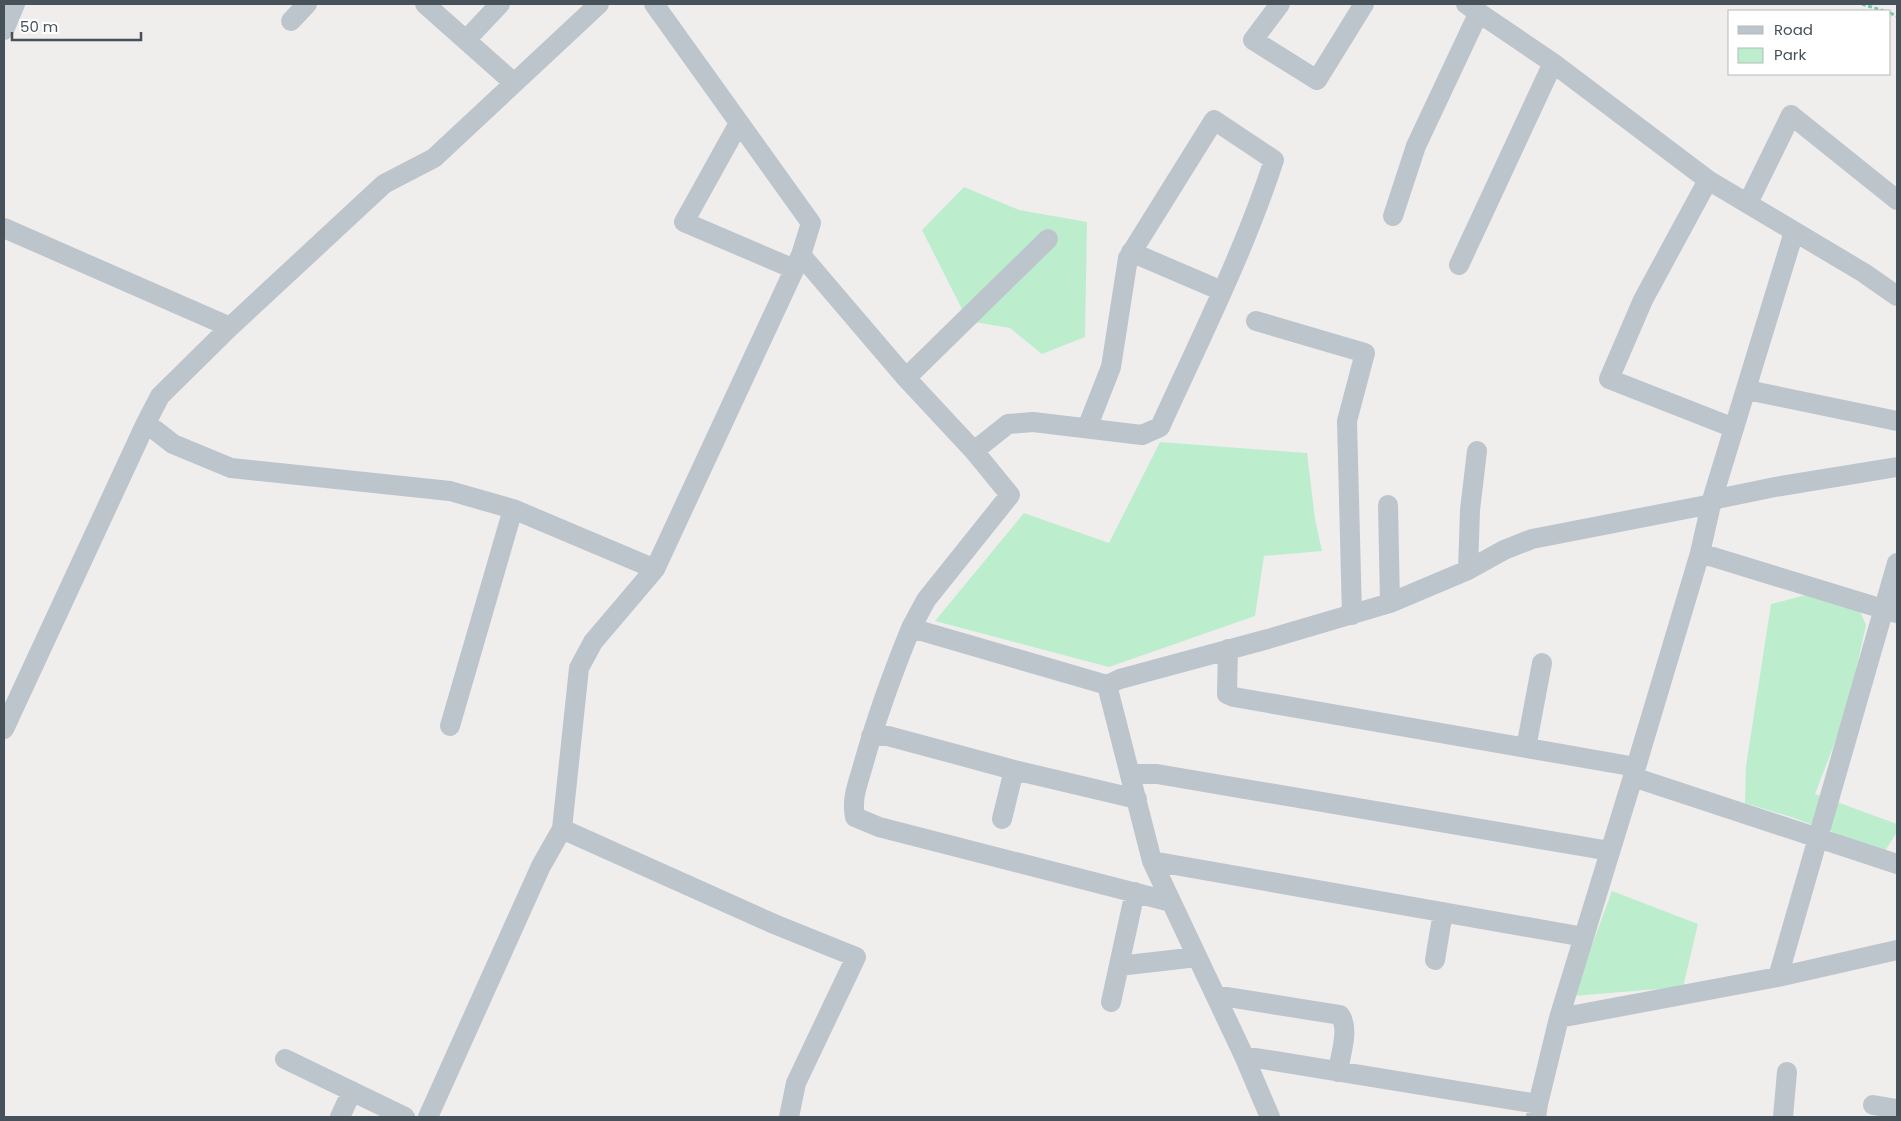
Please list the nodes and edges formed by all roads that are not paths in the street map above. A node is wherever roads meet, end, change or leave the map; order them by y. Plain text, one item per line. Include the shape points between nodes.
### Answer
1 (15, 4) edge
2 (307, 4) edge
3 (426, 4) edge
4 (500, 4) edge
5 (599, 4) edge
6 (654, 4) edge
7 (1280, 4) edge
8 (1364, 4) edge
9 (1472, 8) edge
10 (291, 21) dead end
11 (4, 30) edge
12 (466, 40) junction
13 (1552, 63) junction
14 (514, 83) junction
15 (739, 123) junction
16 (1708, 180) junction
17 (1897, 200) edge
18 (1748, 203) junction
19 (1393, 216) dead end
20 (4, 228) edge
21 (1794, 232) junction
22 (1048, 239) dead end
23 (1131, 252) junction
24 (797, 262) junction
25 (1460, 265) dead end
26 (1222, 291) junction
27 (1897, 296) edge
28 (1256, 321) dead end
29 (230, 327) junction
30 (906, 378) junction
31 (1747, 390) junction
32 (1897, 421) edge
33 (146, 423) junction
34 (1086, 428) junction
35 (1734, 428) junction
36 (974, 451) junction
37 (1477, 451) dead end
38 (1897, 467) edge
39 (1712, 502) junction
40 (1388, 504) dead end
41 (512, 509) junction
42 (1700, 553) junction
43 (1897, 563) edge
44 (655, 569) junction
45 (1468, 570) junction
46 (1390, 603) junction
47 (1891, 611) edge
48 (1352, 615) junction
49 (911, 628) junction
50 (1228, 649) junction
51 (1542, 664) dead end
52 (1107, 686) junction
53 (450, 726) dead end
54 (4, 730) edge
55 (871, 736) junction
56 (1526, 748) junction
57 (1014, 770) junction
58 (1635, 772) junction
59 (1131, 774) junction
60 (1137, 799) junction
61 (1002, 819) dead end
62 (562, 828) junction
63 (1818, 837) junction
64 (1610, 851) junction
65 (1152, 860) junction
66 (1897, 864) edge
67 (1135, 892) junction
68 (1171, 902) junction
69 (1443, 912) junction
70 (1584, 937) junction
71 (1897, 950) edge
72 (1197, 957) junction
73 (1435, 960) dead end
74 (1119, 966) junction
75 (1778, 977) junction
76 (1215, 995) junction
77 (1111, 1002) dead end
78 (1559, 1018) junction
79 (1244, 1056) junction
80 (285, 1060) dead end
81 (1338, 1072) junction
82 (1788, 1072) dead end
83 (352, 1091) junction
84 (1873, 1105) dead end
85 (1897, 1109) edge
86 (1537, 1111) edge
87 (340, 1117) edge
88 (405, 1117) edge
89 (428, 1117) edge
90 (789, 1117) edge
91 (1270, 1117) edge
92 (1783, 1117) edge

1 - 11 street
2 - 10 street
3 - 12 street
4 - 12 street
5 - 14 street
6 - 15 street
7 - 8 street via 1253,40 1317,80
9 - 13 street
9 - 19 street via 1416,146
12 - 14 street
13 - 16 street
13 - 25 street
14 - 29 street via 434,158 384,184
15 - 24 street via 811,223
15 - 24 street via 684,222
16 - 18 street
16 - 35 street via 1644,300 1610,379
17 - 18 street via 1790,115
18 - 21 street
20 - 29 street
21 - 27 street
21 - 31 street
22 - 30 street
23 - 26 street
23 - 26 street via 1214,120 1274,160
23 - 34 street via 1111,367
24 - 30 street
24 - 44 street
26 - 34 street via 1160,427 1142,435
28 - 48 street via 1366,353 1348,421
29 - 33 street via 160,396
30 - 36 street
31 - 32 street
31 - 35 street
33 - 41 street via 173,444 231,468 450,491
33 - 54 street
34 - 36 street via 1033,422 1008,424
35 - 39 street
36 - 49 street via 1010,495 926,600
37 - 45 street via 1470,510
38 - 39 street via 1775,487
39 - 42 street
39 - 45 street via 1532,539
40 - 46 street
41 - 44 street
41 - 53 street
42 - 47 street
42 - 58 street
43 - 47 street
44 - 62 street via 593,642 579,668
45 - 46 street
46 - 48 street
47 - 63 street
48 - 50 street
49 - 52 street
49 - 55 street
50 - 52 street via 1120,679
50 - 56 street via 1227,694 1234,698
51 - 56 street
52 - 59 street
55 - 57 street via 888,736
55 - 67 street via 852,804 855,817 879,827
56 - 58 street
57 - 60 street
57 - 61 street
58 - 63 street
58 - 64 street
59 - 60 street
59 - 64 street via 1157,774
60 - 65 street
62 - 89 street via 541,866
62 - 90 street via 856,958 796,1082
63 - 66 street
63 - 75 street
64 - 70 street
65 - 68 street
65 - 69 street
67 - 68 street
67 - 74 street
68 - 72 street
69 - 70 street
69 - 73 street
70 - 78 street
71 - 75 street
72 - 74 street
72 - 76 street
74 - 77 street
75 - 78 street
76 - 79 street
76 - 81 street via 1340,1015 1344,1030
78 - 86 street
79 - 81 street
79 - 91 street
80 - 83 street
81 - 86 street
82 - 92 street
83 - 87 street
83 - 88 street
84 - 85 street

